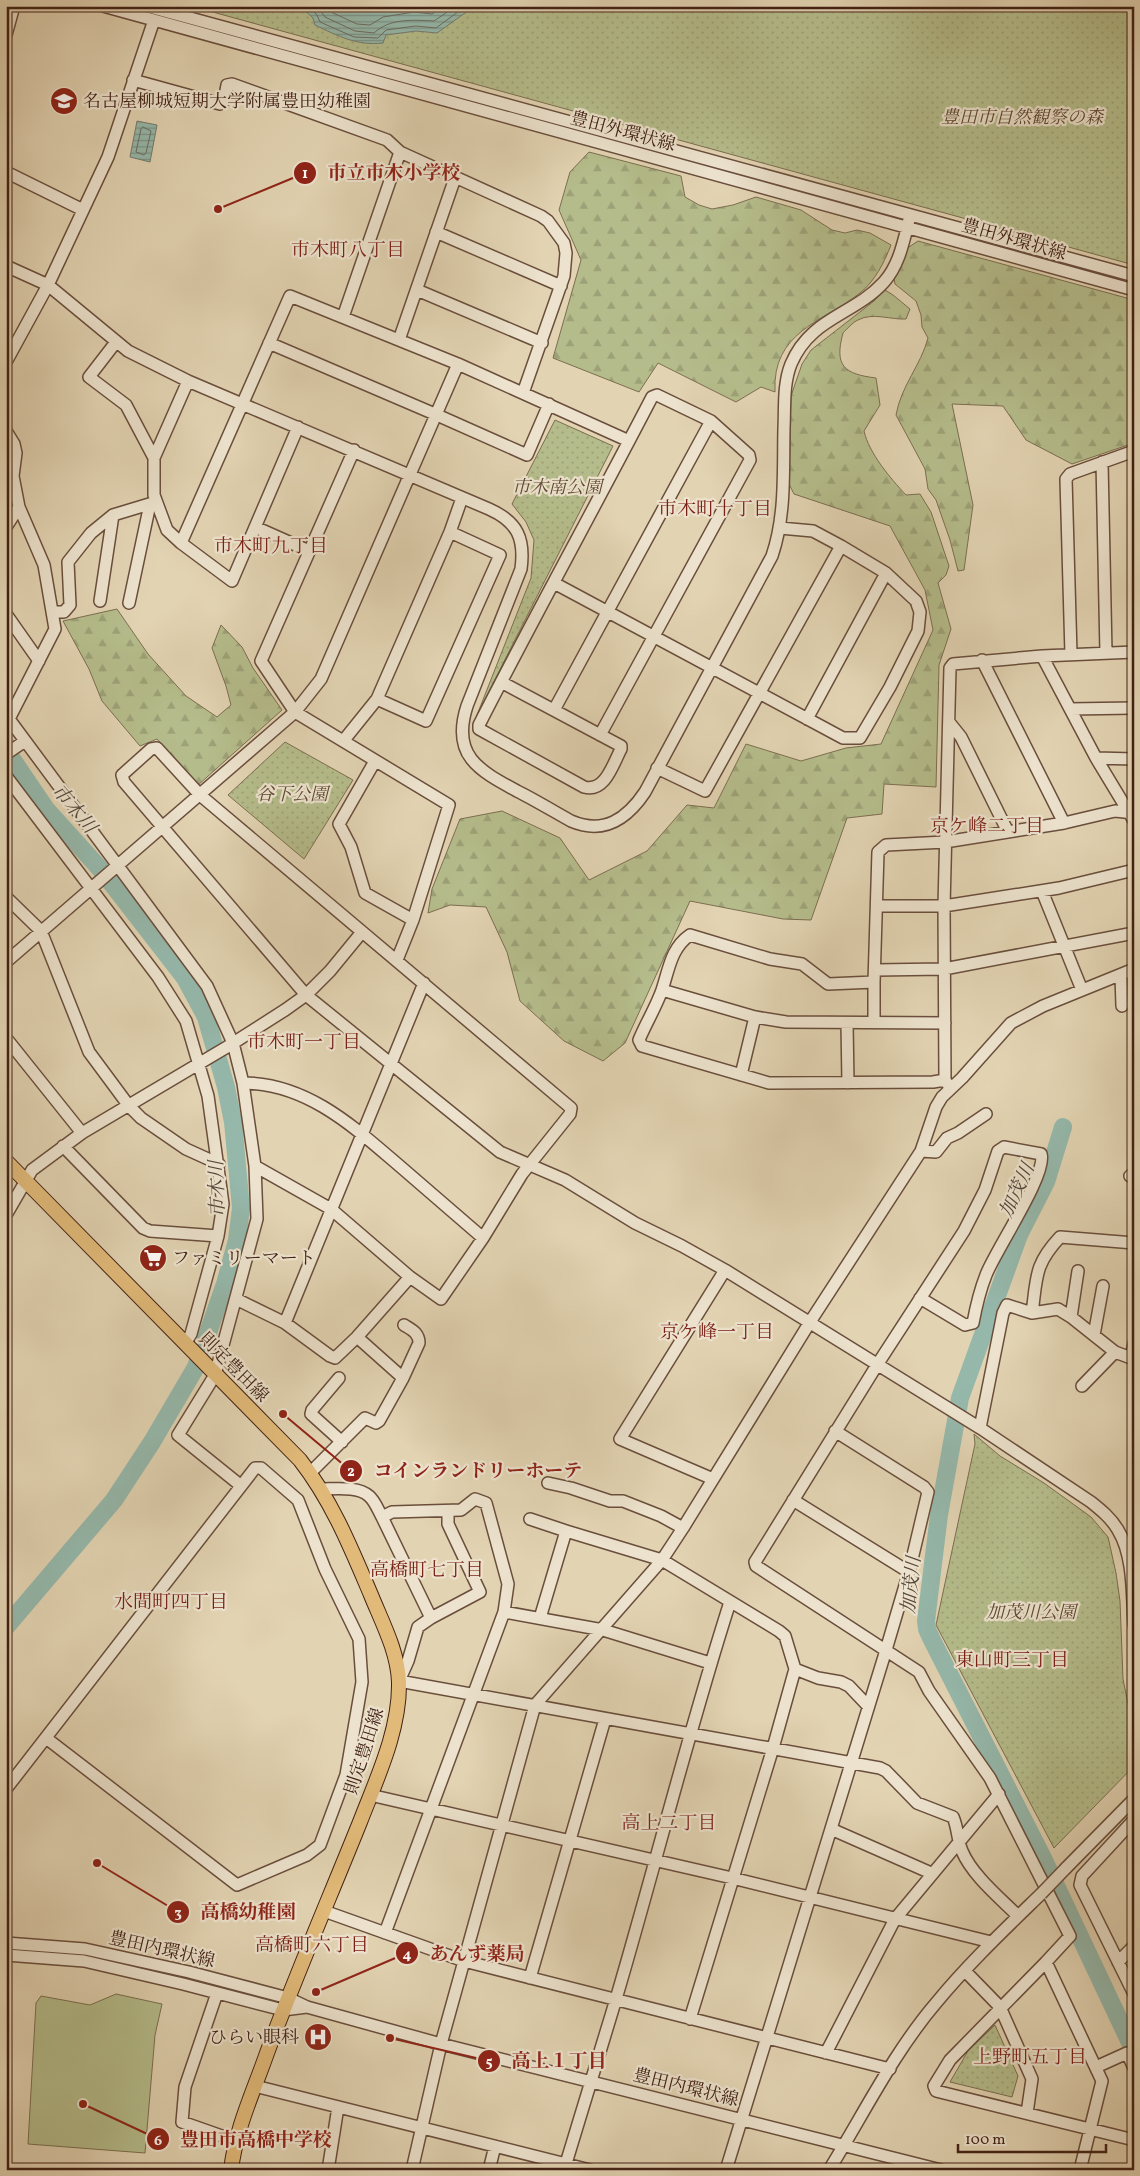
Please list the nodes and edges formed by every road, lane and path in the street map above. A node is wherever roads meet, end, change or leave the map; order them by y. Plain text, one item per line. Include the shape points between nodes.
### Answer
1 (14, 6) edge
2 (103, 6) edge
3 (146, 6) edge
4 (158, 12) edge
5 (6, 35) edge
6 (133, 80) junction
7 (400, 152) junction
8 (6, 172) edge
9 (455, 178) junction
10 (83, 210) junction
11 (909, 222) junction
12 (436, 232) junction
13 (6, 266) edge
14 (1134, 276) edge
15 (48, 285) junction
16 (561, 286) junction
17 (417, 290) junction
18 (1134, 290) edge
19 (344, 316) junction
20 (399, 340) junction
21 (116, 342) junction
22 (269, 343) junction
23 (542, 343) junction
24 (6, 362) edge
25 (458, 364) junction
26 (188, 381) junction
27 (523, 393) junction
28 (244, 404) junction
29 (549, 404) junction
30 (437, 415) junction
31 (711, 420) junction
32 (298, 427) junction
33 (6, 431) edge
34 (629, 441) junction
35 (354, 450) junction
36 (1134, 451) edge
37 (154, 458) junction
38 (1102, 462) junction
39 (410, 476) junction
40 (462, 498) junction
41 (153, 503) junction
42 (19, 507) junction
43 (113, 515) junction
44 (255, 527) junction
45 (6, 528) edge
46 (780, 528) junction
47 (450, 532) junction
48 (181, 543) junction
49 (841, 546) junction
50 (309, 551) junction
51 (886, 573) junction
52 (554, 583) junction
53 (100, 601) dead end
54 (129, 603) dead end
55 (607, 610) junction
56 (52, 612) junction
57 (6, 614) edge
58 (655, 636) junction
59 (1134, 652) edge
60 (1106, 653) junction
61 (1071, 654) junction
62 (1042, 656) junction
63 (982, 660) junction
64 (39, 661) junction
65 (713, 666) junction
66 (501, 682) junction
67 (760, 693) junction
68 (377, 699) junction
69 (1134, 708) edge
70 (1070, 709) junction
71 (554, 710) junction
72 (295, 712) junction
73 (8, 717) edge
74 (807, 719) junction
75 (949, 722) junction
76 (600, 735) junction
77 (344, 740) junction
78 (22, 743) junction
79 (6, 754) edge
80 (1096, 758) junction
81 (1134, 759) edge
82 (375, 761) junction
83 (657, 768) junction
84 (6, 776) edge
85 (17, 791) junction
86 (200, 795) junction
87 (6, 798) edge
88 (1132, 815) edge
89 (1064, 822) junction
90 (163, 826) junction
91 (1008, 832) junction
92 (945, 842) junction
93 (116, 867) junction
94 (1134, 870) edge
95 (93, 886) junction
96 (1042, 891) junction
97 (6, 897) edge
98 (877, 906) junction
99 (944, 906) junction
100 (413, 920) junction
101 (41, 931) junction
102 (362, 932) junction
103 (1134, 933) edge
104 (1064, 946) junction
105 (397, 960) junction
106 (6, 962) edge
107 (944, 969) junction
108 (1134, 969) edge
109 (876, 970) junction
110 (1121, 976) junction
111 (874, 982) junction
112 (424, 984) junction
113 (662, 990) junction
114 (1082, 990) junction
115 (306, 995) junction
116 (1122, 1006) dead end
117 (754, 1017) junction
118 (874, 1022) junction
119 (847, 1023) junction
120 (945, 1023) junction
121 (6, 1038) edge
122 (230, 1045) junction
123 (201, 1062) junction
124 (391, 1063) junction
125 (741, 1075) junction
126 (243, 1083) junction
127 (848, 1084) junction
128 (948, 1084) junction
129 (129, 1106) junction
130 (986, 1114) dead end
131 (82, 1133) junction
132 (363, 1134) junction
133 (63, 1146) junction
134 (921, 1151) junction
135 (6, 1161) edge
136 (219, 1164) junction
137 (255, 1166) junction
138 (531, 1166) junction
139 (26, 1180) junction
140 (331, 1209) junction
141 (6, 1215) edge
142 (218, 1236) junction
143 (483, 1238) junction
144 (1134, 1244) edge
145 (726, 1270) junction
146 (1078, 1271) dead end
147 (410, 1277) junction
148 (1103, 1286) dead end
149 (920, 1298) junction
150 (236, 1299) junction
151 (1032, 1313) junction
152 (1071, 1317) junction
153 (810, 1322) junction
154 (285, 1323) junction
155 (404, 1325) dead end
156 (1094, 1335) junction
157 (357, 1337) junction
158 (1134, 1343) edge
159 (185, 1344) junction
160 (1115, 1352) junction
161 (1132, 1359) edge
162 (877, 1364) junction
163 (215, 1375) junction
164 (339, 1378) dead end
165 (403, 1378) junction
166 (1082, 1386) dead end
167 (980, 1428) junction
168 (835, 1431) junction
169 (342, 1442) junction
170 (310, 1473) junction
171 (713, 1479) junction
172 (548, 1482) dead end
173 (240, 1485) junction
174 (321, 1489) junction
175 (793, 1500) junction
176 (448, 1512) junction
177 (382, 1517) junction
178 (530, 1519) dead end
179 (683, 1528) junction
180 (566, 1531) junction
181 (662, 1560) junction
182 (909, 1572) junction
183 (730, 1602) junction
184 (504, 1612) junction
185 (431, 1618) junction
186 (540, 1618) junction
187 (1134, 1625) edge
188 (602, 1630) junction
189 (886, 1650) junction
190 (710, 1663) junction
191 (794, 1669) junction
192 (399, 1681) junction
193 (474, 1695) junction
194 (535, 1705) junction
195 (868, 1706) junction
196 (605, 1719) junction
197 (691, 1734) junction
198 (46, 1738) junction
199 (772, 1748) junction
200 (851, 1763) junction
201 (6, 1789) edge
202 (999, 1794) junction
203 (370, 1795) junction
204 (1134, 1799) edge
205 (430, 1809) junction
206 (1134, 1823) edge
207 (502, 1827) junction
208 (831, 1829) junction
209 (958, 1841) junction
210 (571, 1842) junction
211 (654, 1861) junction
212 (932, 1873) junction
213 (732, 1878) junction
214 (809, 1898) junction
215 (324, 1911) junction
216 (1018, 1916) junction
217 (895, 1919) junction
218 (385, 1933) junction
219 (991, 1942) junction
220 (6, 1943) edge
221 (1134, 1946) edge
222 (6, 1955) edge
223 (464, 1962) junction
224 (1046, 1962) junction
225 (1118, 1962) junction
226 (965, 1972) junction
227 (530, 1978) junction
228 (217, 1993) junction
229 (1134, 1994) edge
230 (615, 2000) junction
231 (286, 2004) junction
232 (1000, 2007) junction
233 (690, 2019) junction
234 (767, 2039) junction
235 (441, 2044) junction
236 (826, 2053) junction
237 (1096, 2067) junction
238 (1134, 2068) edge
239 (890, 2069) junction
240 (589, 2081) junction
241 (255, 2086) junction
242 (338, 2106) junction
243 (1027, 2113) junction
244 (742, 2120) junction
245 (422, 2127) junction
246 (1090, 2130) junction
247 (1134, 2140) edge
248 (236, 2141) junction
249 (844, 2145) junction
250 (495, 2146) junction
251 (565, 2167) edge
252 (231, 2170) edge
253 (328, 2170) edge
254 (412, 2170) edge
255 (489, 2170) edge
256 (590, 2170) edge
257 (726, 2170) edge
258 (829, 2170) edge
259 (941, 2170) edge
260 (1080, 2170) edge

1 - 5 street
2 - 4 street, 豊田外環状線
3 - 4 street, 豊田外環状線
4 - 6 street
4 - 11 street, 豊田外環状線
6 - 7 street via 220,104 224,101 227,85 232,84 388,140
6 - 10 street via 108,157
7 - 9 street
7 - 19 street
8 - 10 street
9 - 12 street
9 - 16 street via 548,221 564,243 566,263
10 - 15 street
11 - 14 street, 豊田外環状線
11 - 18 street, 豊田外環状線
11 - 46 street via 898,261 884,282 861,302 814,331 801,346 791,366 785,388
12 - 16 street
12 - 17 street
13 - 15 street
15 - 21 street
15 - 24 street
16 - 23 street
17 - 20 street
17 - 23 street
19 - 20 street
19 - 22 street via 290,296
20 - 25 street
21 - 26 street
21 - 37 street via 90,377 126,405
22 - 28 street
22 - 30 street
23 - 27 street
25 - 27 street
25 - 30 street
26 - 28 street
26 - 37 street
27 - 29 street
28 - 32 street
28 - 48 street
29 - 30 street via 527,455
29 - 34 street
30 - 39 street
31 - 34 street via 657,395 652,397
31 - 55 street
31 - 58 street via 749,455 750,460
32 - 35 street
32 - 44 street
33 - 42 street via 16,453 13,476
34 - 52 street
35 - 39 street
35 - 50 street
36 - 38 street
37 - 41 street
38 - 60 street
38 - 61 street via 1070,474 1066,479
39 - 40 street
39 - 72 street via 321,679
40 - 47 street
40 - 83 street via 501,514 516,530 522,549 521,569 462,720 462,735 470,759 487,775 571,821 592,826 623,818 637,805
41 - 43 street
41 - 48 street via 167,530
41 - 54 street
42 - 45 street
42 - 56 street via 44,565
43 - 53 street
43 - 56 street via 91,533 68,562 70,605 64,612
44 - 48 street via 232,582
44 - 50 street
46 - 49 street via 813,531
46 - 65 street via 766,570
47 - 68 street
47 - 68 street via 500,555 426,721
49 - 51 street
49 - 67 street
50 - 72 street via 260,661
51 - 74 street
51 - 74 street via 916,602 920,612 918,631 890,687 860,738 843,738
52 - 55 street
52 - 66 street
55 - 58 street
55 - 71 street
56 - 64 street via 55,629
57 - 64 street
58 - 65 street
58 - 76 street
59 - 60 street
60 - 61 street
61 - 62 street
62 - 63 street
62 - 70 street
63 - 75 street via 951,666
63 - 89 street
64 - 73 street
65 - 67 street
65 - 83 street
66 - 71 street
66 - 76 street via 479,729 588,788 604,781 621,749
67 - 74 street
67 - 83 street via 705,791
68 - 77 street
69 - 70 street
70 - 80 street
71 - 76 street
72 - 77 street
72 - 86 street
73 - 78 street
75 - 91 street via 961,738
75 - 92 street
77 - 82 street
78 - 79 street
78 - 93 street
80 - 81 street
80 - 88 street
82 - 100 street via 339,824 351,847 365,893
82 - 100 street via 449,805
84 - 85 street
85 - 87 street
85 - 95 street
86 - 90 street
86 - 90 street via 157,748 151,749 122,775 124,782
86 - 102 street
88 - 89 street via 1115,811
89 - 91 street
90 - 93 street
90 - 115 street
91 - 92 street
92 - 98 street via 880,848
92 - 99 street
93 - 95 street
93 - 122 street via 206,986
94 - 96 street
95 - 101 street
95 - 123 street via 186,1021
96 - 99 street
96 - 104 street
97 - 101 street
98 - 99 street
98 - 109 street
99 - 107 street
100 - 105 street
101 - 106 street
101 - 129 street via 89,1052
102 - 105 street
102 - 115 street
103 - 104 street
104 - 107 street
104 - 114 street
105 - 112 street
107 - 109 street
107 - 120 street
108 - 110 street
109 - 111 street
110 - 114 street
110 - 116 street
111 - 113 street via 828,984 802,964 763,957 690,935 670,961
111 - 118 street
112 - 124 street
112 - 138 street via 571,1108 570,1114
113 - 117 street
113 - 125 street via 639,1045
114 - 128 street via 1011,1023
115 - 122 street
115 - 124 street
117 - 119 street via 786,1022
117 - 125 street
118 - 119 street
118 - 120 street
119 - 127 street
120 - 128 street
121 - 131 street
122 - 123 street
122 - 126 street
123 - 129 street
123 - 136 street
124 - 132 street
124 - 138 street via 500,1152
125 - 127 street via 769,1083
126 - 132 street via 274,1085 310,1098
126 - 137 street
127 - 128 street
128 - 134 street via 936,1107
129 - 131 street
129 - 136 street via 186,1149
130 - 134 street via 947,1138 936,1152
131 - 133 street
132 - 140 street
132 - 143 street
133 - 139 street via 32,1170
133 - 142 street via 143,1228
134 - 153 street
135 - 139 main road, 則定豊田線
136 - 142 street via 223,1204
137 - 140 street
137 - 150 street via 257,1219
138 - 143 street via 522,1174
138 - 145 street via 564,1180 635,1224
139 - 141 street
139 - 159 main road, 則定豊田線
140 - 147 street
140 - 154 street
142 - 159 street via 191,1334
143 - 147 street via 441,1300
144 - 151 street via 1060,1237 1039,1265
145 - 153 street
145 - 171 street via 620,1439
146 - 152 street
147 - 157 street
148 - 156 street
149 - 149 street via 965,1325 973,1323 986,1276 1037,1180 1041,1154 1004,1147 998,1151 976,1210
149 - 162 street
150 - 154 street
150 - 163 street
151 - 152 street via 1058,1309
151 - 167 street via 1007,1305 1003,1313
152 - 156 street
153 - 162 street
153 - 171 street
154 - 157 street via 335,1358
155 - 165 street via 416,1333 419,1343
156 - 160 street
157 - 165 street
158 - 161 street
159 - 163 main road, 則定豊田線
160 - 161 street
160 - 166 street
162 - 167 street
162 - 168 street
163 - 170 main road, 則定豊田線
163 - 173 street via 178,1435
164 - 169 street via 311,1414
165 - 169 street via 380,1421 376,1423 365,1418
167 - 187 street via 1091,1502 1113,1523 1126,1552
168 - 175 street
168 - 182 street via 928,1492
169 - 170 street
170 - 174 main road, 則定豊田線
171 - 179 street
172 - 179 street via 610,1501 623,1501
173 - 198 street
173 - 198 street via 255,1468 261,1468 298,1500 325,1569 359,1639 362,1682 346,1775 320,1845 307,1855 237,1885
174 - 177 street via 365,1493 374,1501
174 - 192 main road, 則定豊田線 via 387,1632
175 - 182 street
175 - 189 street via 755,1562 756,1566
176 - 177 street via 392,1512
176 - 184 street via 460,1510 475,1500 486,1503 508,1584
176 - 185 street via 448,1524 480,1592
177 - 185 street
178 - 180 street
179 - 181 street
180 - 181 street
180 - 186 street
181 - 183 street
181 - 188 street
182 - 189 street
183 - 190 street
183 - 191 street via 785,1636
184 - 186 street
184 - 193 street
185 - 192 street via 418,1627
186 - 188 street
188 - 190 street
188 - 194 street
189 - 195 street
189 - 202 street via 919,1672
190 - 197 street
191 - 195 street via 849,1686
191 - 199 street
192 - 193 street
192 - 203 main road, 則定豊田線 via 394,1729
193 - 194 street
193 - 205 street
194 - 196 street
194 - 207 street
195 - 200 street
196 - 197 street
196 - 210 street
197 - 199 street
197 - 211 street
198 - 201 street
199 - 200 street
199 - 213 street
200 - 208 street
200 - 209 street via 886,1771 917,1803 953,1817
202 - 209 street
202 - 224 street via 1070,1936
203 - 205 street
203 - 215 main road, 則定豊田線
204 - 216 street, bridge
205 - 207 street
205 - 218 street
206 - 225 street via 1082,1876 1080,1885
207 - 210 street
207 - 223 street
208 - 212 street
208 - 214 street
209 - 212 street
209 - 216 street via 985,1883
210 - 211 street
210 - 227 street
211 - 213 street
211 - 230 street
212 - 217 street
213 - 214 street
213 - 233 street
214 - 217 street
214 - 234 street
215 - 218 street
215 - 231 main road, 則定豊田線
216 - 219 street
217 - 219 street
217 - 236 street
218 - 223 street
219 - 226 street
220 - 231 street, 豊田内環状線 via 85,1949 190,1972
221 - 225 street
222 - 228 street, 豊田内環状線 via 84,1961
223 - 227 street
223 - 235 street
224 - 232 street
224 - 237 street
225 - 229 street
226 - 232 street
226 - 239 street via 935,2004
227 - 230 street
228 - 231 street, 豊田内環状線
228 - 248 street via 185,2087 182,2122
230 - 233 street
230 - 240 street
231 - 235 street, 豊田内環状線
231 - 241 main road, 則定豊田線
232 - 243 street via 1032,2079
232 - 243 street via 950,2060 934,2086 936,2091
233 - 234 street
234 - 236 street
234 - 244 street
235 - 240 street, 豊田内環状線
235 - 245 street
236 - 239 street
237 - 238 street via 1127,2053
237 - 246 street via 1102,2081
239 - 249 street
240 - 244 street, 豊田内環状線
240 - 251 street
241 - 242 street
241 - 248 main road, 則定豊田線
242 - 245 street
242 - 253 street
243 - 246 street
244 - 249 street, 豊田内環状線
244 - 257 street
245 - 250 street
245 - 254 street
246 - 247 street
246 - 260 street
248 - 252 main road, 則定豊田線
249 - 258 street
249 - 259 street, 豊田内環状線
250 - 251 street
250 - 255 street
251 - 256 street

